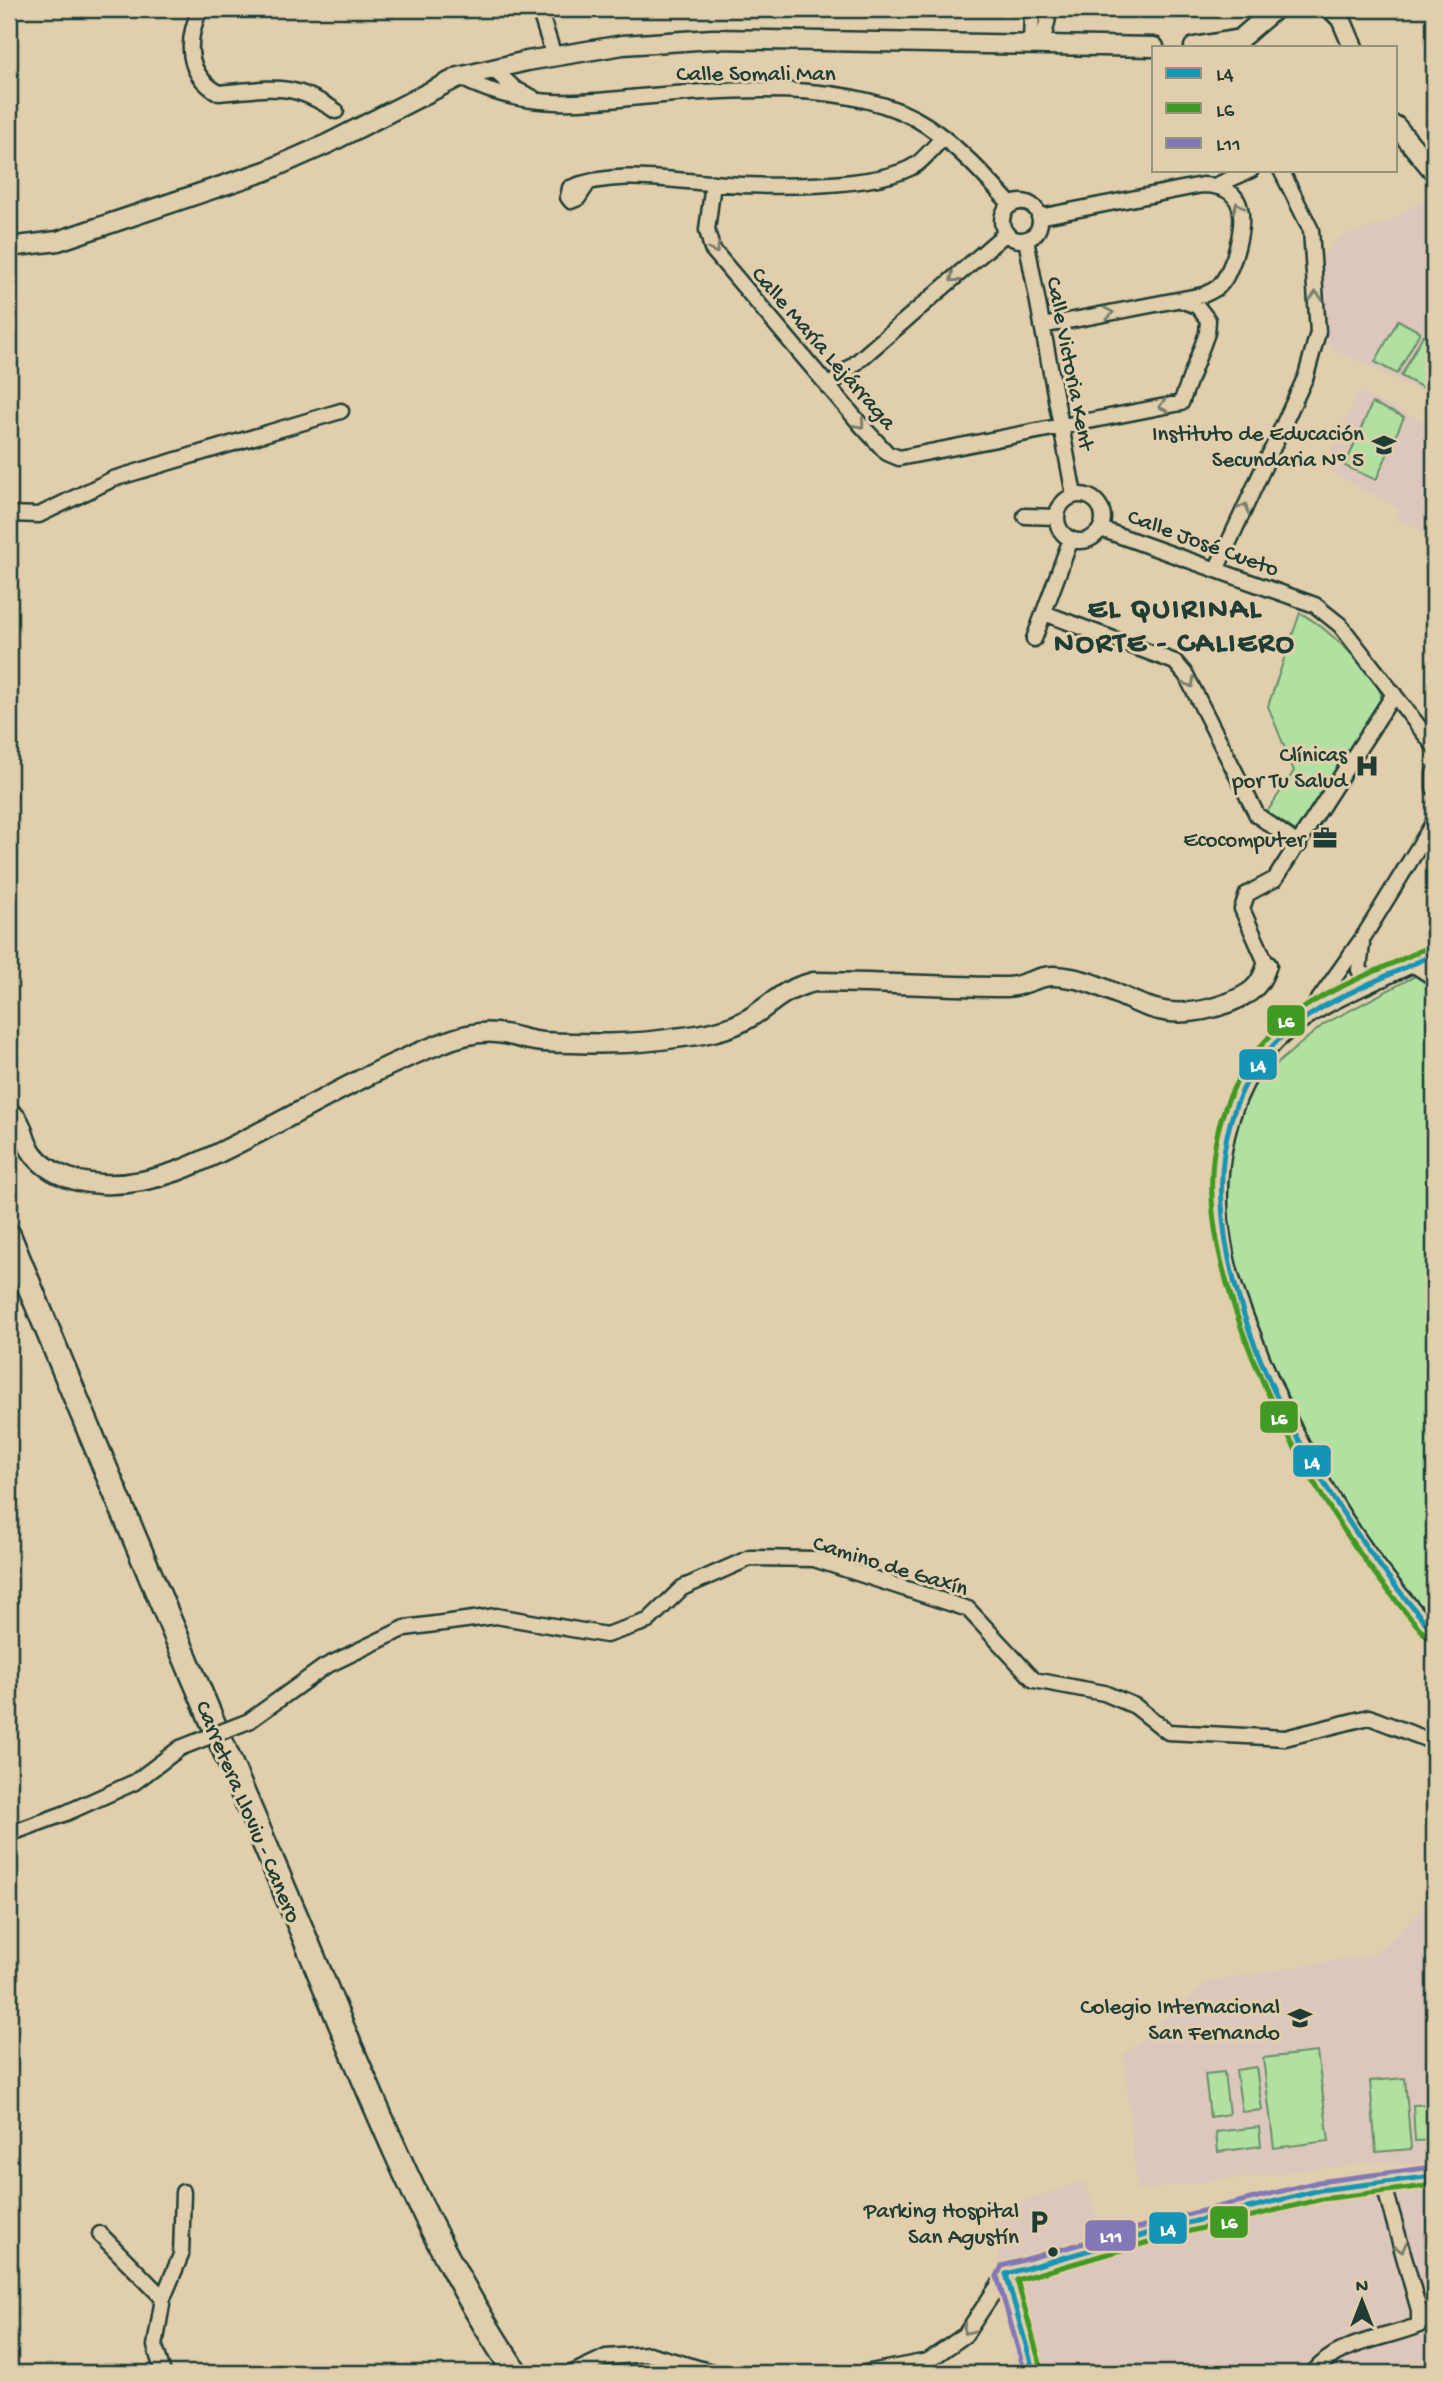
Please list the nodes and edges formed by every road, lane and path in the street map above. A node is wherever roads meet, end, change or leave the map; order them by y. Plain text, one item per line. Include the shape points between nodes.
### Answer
1 (200, 9) edge
2 (539, 9) edge
3 (1032, 9) edge
4 (1050, 9) edge
5 (1275, 9) edge
6 (1331, 9) edge
7 (1036, 45) junction
8 (1200, 46) edge
9 (1353, 46) edge
10 (1152, 47) edge
11 (554, 56) junction
12 (527, 61) junction
13 (492, 68) junction
14 (459, 77) junction
15 (507, 94) junction
16 (336, 111) dead end
17 (1398, 128) edge
18 (943, 137) junction
19 (1246, 172) edge
20 (1282, 172) edge
21 (1434, 172) edge
22 (589, 183) dead end
23 (713, 183) junction
24 (1217, 185) junction
25 (1011, 205) junction
26 (1039, 217) junction
27 (1006, 233) junction
28 (1026, 239) junction
29 (9, 247) edge
30 (1180, 300) junction
31 (1042, 326) junction
32 (828, 387) junction
33 (341, 411) dead end
34 (1061, 426) junction
35 (1074, 495) junction
36 (9, 514) edge
37 (1025, 516) dead end
38 (1057, 517) junction
39 (1101, 529) junction
40 (1071, 539) junction
41 (1216, 569) junction
42 (1044, 613) junction
43 (1034, 639) dead end
44 (1394, 694) junction
45 (1434, 746) edge
46 (1434, 773) edge
47 (1434, 788) edge
48 (1434, 822) edge
49 (1299, 845) junction
50 (1364, 936) junction
51 (1434, 954) edge
52 (1267, 965) joint
53 (1414, 965) junction
54 (1434, 978) edge
55 (1384, 979) junction
56 (1305, 1019) junction
57 (9, 1112) edge
58 (9, 1236) edge
59 (1434, 1632) edge
60 (1434, 1740) edge
61 (9, 1834) edge
62 (1383, 2182) dead end
63 (183, 2192) dead end
64 (100, 2234) dead end
65 (1006, 2274) dead end
66 (163, 2298) junction
67 (163, 2373) edge
68 (516, 2373) edge
69 (572, 2373) edge
70 (715, 2373) edge
71 (865, 2373) edge
72 (1313, 2373) edge

1 - 16 street via 191,29 189,52 193,66 210,88 219,93 286,87 315,97
2 - 11 street
3 - 7 street
4 - 7 street
5 - 8 street via 1240,39
6 - 9 street
7 - 10 street
7 - 11 street via 677,39
11 - 12 street
12 - 13 street
12 - 15 street
13 - 14 street
13 - 15 street
14 - 15 street, Calle Somali Man
14 - 29 street via 266,171 58,241
15 - 18 street, Calle Somali Man via 546,103 722,92 848,96 895,109
17 - 21 street
18 - 23 street via 916,164 887,176 784,185
18 - 25 street, Calle Somali Man
19 - 24 street
41 -> 20 street via 1306,376 1318,332 1311,230
22 - 23 street via 656,177
23 -> 32 street, Calle María Lejárraga via 707,230 712,249
24 - 26 street
30 -> 24 street via 1219,287 1240,240 1240,205 1231,191
25 - 26 street via 1027,203
25 - 27 street via 1002,220
26 - 28 street via 1036,232
27 - 28 street
27 -> 32 street
28 - 31 street, Calle Victoria Kent
31 -> 30 street
30 -> 34 street via 1197,306 1208,320 1181,403
31 - 34 street, Calle Victoria Kent
32 -> 34 street, Calle María Lejárraga via 887,453 899,458
33 - 36 street via 113,479 39,515
34 - 35 street, Calle Victoria Kent
35 - 38 street via 1064,501
35 - 39 street, Calle José Cueto via 1090,497 1098,504
37 - 38 street
38 - 40 street via 1059,528
39 - 40 street, Calle José Cueto via 1088,540
39 - 41 street, Calle José Cueto
40 - 42 street
41 - 44 street, Calle José Cueto via 1315,605 1340,625
42 - 43 street
42 -> 49 street via 1175,662 1186,675 1257,815
44 - 45 street, Calle José Cueto
44 - 49 street
46 - 47 street
48 - 50 street
49 - 52 street via 1275,879 1247,894 1242,909
50 - 55 street via 1359,970 1368,978
50 - 56 street
51 - 53 street
52 - 57 street via 1261,984 1249,995 1205,1011 1168,1013 1081,981 1051,976 1012,987 814,982 791,988 750,1017 716,1031 674,1039 568,1043 471,1034 397,1062 189,1168 135,1183 68,1180 42,1164
53 - 54 street
53 - 55 street
55 - 56 street
56 - 59 street via 1277,1041 1254,1069 1231,1123 1221,1162 1219,1200 1228,1265 1293,1429 1377,1563
58 - 68 highway, Carretera Lloviu - Canero via 109,1482 414,2193 492,2338
60 - 61 street, Camino de Gaxín, bridge via 1369,1717 1285,1738 1168,1731 1135,1706 1104,1693 1034,1680 968,1609 814,1559 750,1558 682,1588 648,1622 606,1634 496,1616 405,1628 324,1667 249,1721 180,1748 135,1782
62 -> 72 street via 1419,2310 1419,2325 1342,2349
63 - 66 street via 181,2255
64 - 66 street
65 -> 71 street via 965,2335 928,2361
66 - 67 street via 155,2346
69 - 70 street via 606,2357 649,2354

